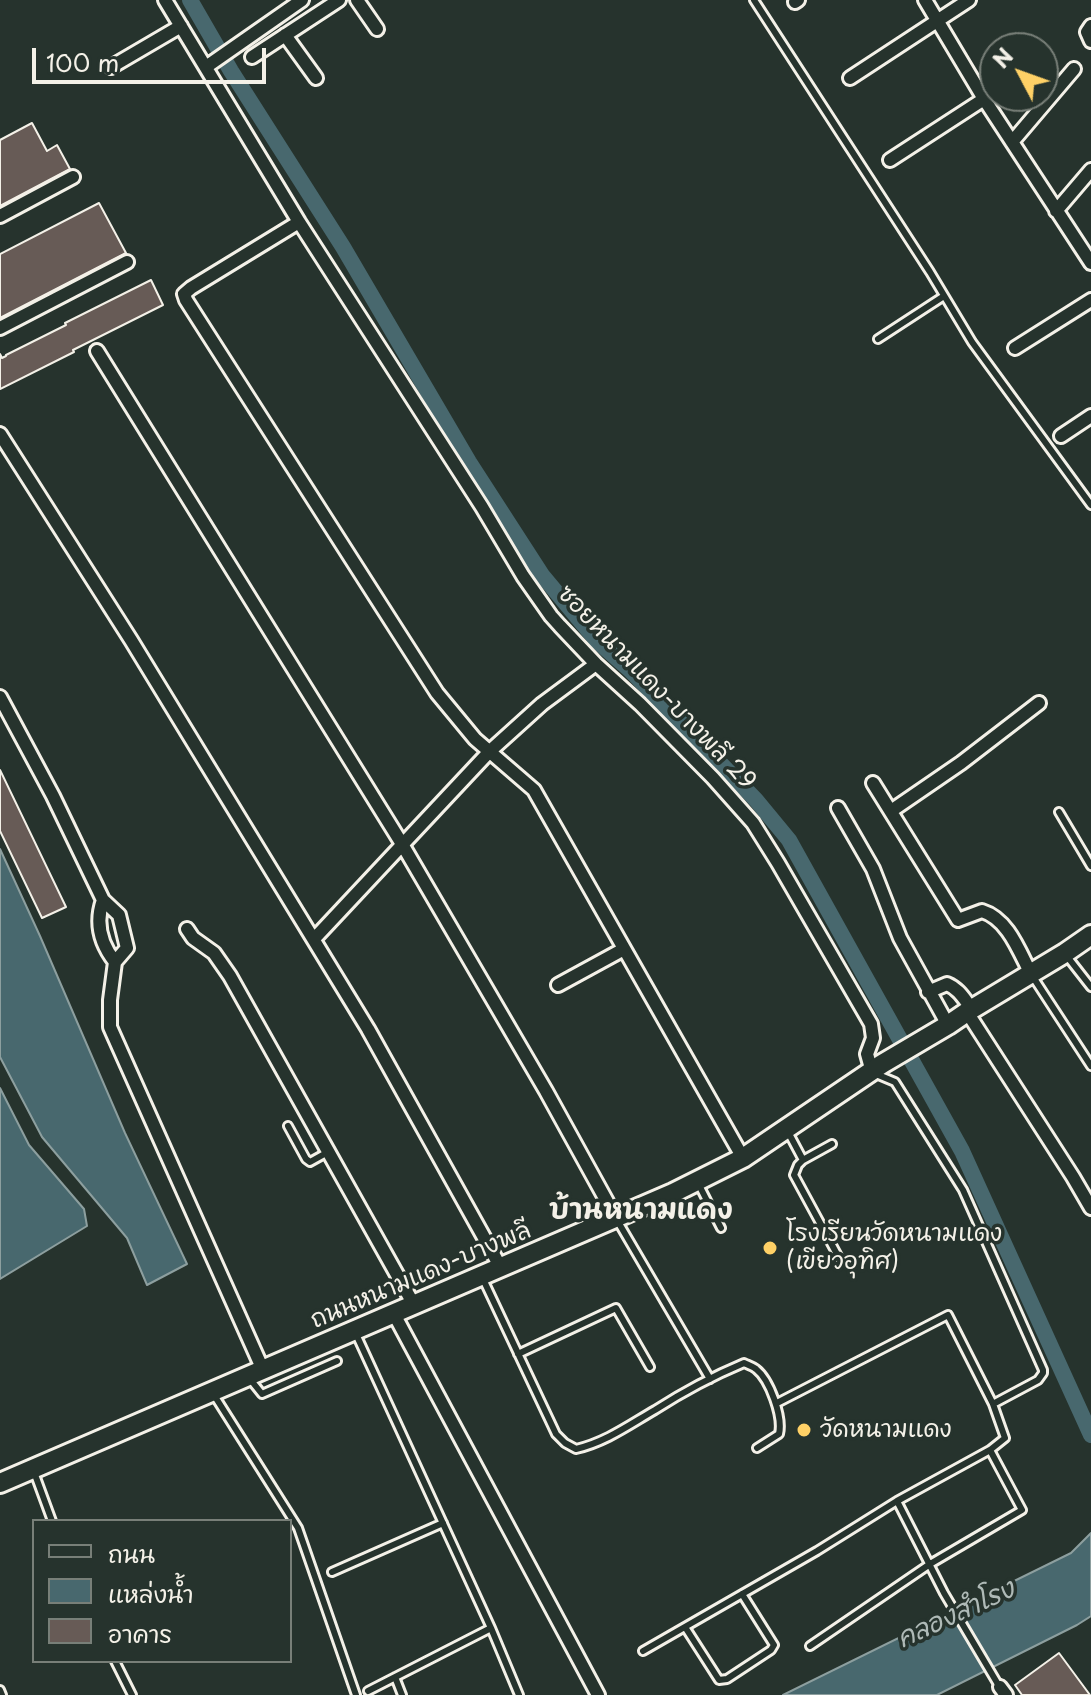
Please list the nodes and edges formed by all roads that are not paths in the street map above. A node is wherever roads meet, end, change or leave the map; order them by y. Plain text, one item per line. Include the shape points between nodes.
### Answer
1 (165, 0) edge
2 (302, 0) edge
3 (339, 0) edge
4 (357, 0) edge
5 (754, 0) edge
6 (925, 0) edge
7 (969, 0) edge
8 (938, 20) junction
9 (181, 26) junction
10 (1091, 26) edge
11 (377, 29) dead end
12 (285, 35) junction
13 (1091, 41) edge
14 (252, 57) dead end
15 (111, 67) dead end
16 (206, 67) junction
17 (1074, 69) dead end
18 (316, 78) dead end
19 (850, 78) dead end
20 (979, 90) edge
21 (979, 102) edge
22 (992, 112) edge
23 (1012, 142) junction
24 (890, 160) dead end
25 (1091, 170) edge
26 (73, 177) dead end
27 (1056, 211) junction
28 (0, 216) edge
29 (299, 222) junction
30 (127, 262) dead end
31 (1091, 263) edge
32 (944, 296) junction
33 (1091, 300) edge
34 (0, 328) edge
35 (878, 339) dead end
36 (1015, 348) dead end
37 (97, 351) dead end
38 (1091, 416) edge
39 (0, 434) edge
40 (1061, 436) dead end
41 (1091, 505) edge
42 (596, 664) junction
43 (0, 697) edge
44 (1039, 703) dead end
45 (490, 751) junction
46 (873, 783) dead end
47 (838, 808) dead end
48 (891, 811) junction
49 (1059, 812) dead end
50 (402, 844) junction
51 (1091, 866) edge
52 (103, 900) junction
53 (187, 929) dead end
54 (1091, 935) edge
55 (314, 939) junction
56 (624, 949) junction
57 (1065, 953) junction
58 (115, 962) junction
59 (1031, 974) junction
60 (558, 985) dead end
61 (1091, 987) edge
62 (928, 992) junction
63 (969, 1011) junction
64 (948, 1025) junction
65 (1091, 1066) edge
66 (877, 1068) junction
67 (288, 1126) dead end
68 (787, 1129) junction
69 (832, 1144) dead end
70 (329, 1152) junction
71 (743, 1158) junction
72 (803, 1160) junction
73 (697, 1181) junction
74 (1091, 1208) edge
75 (616, 1218) junction
76 (721, 1228) dead end
77 (838, 1256) dead end
78 (501, 1268) junction
79 (481, 1276) junction
80 (414, 1305) junction
81 (394, 1314) junction
82 (355, 1331) junction
83 (518, 1354) junction
84 (337, 1361) dead end
85 (650, 1367) dead end
86 (256, 1373) junction
87 (710, 1379) junction
88 (212, 1392) junction
89 (777, 1403) junction
90 (993, 1404) junction
91 (757, 1448) dead end
92 (990, 1450) junction
93 (33, 1469) junction
94 (0, 1483) edge
95 (897, 1501) junction
96 (51, 1519) edge
97 (443, 1523) junction
98 (930, 1564) junction
99 (332, 1572) dead end
100 (742, 1594) junction
101 (685, 1627) junction
102 (491, 1628) junction
103 (810, 1646) dead end
104 (643, 1651) dead end
105 (116, 1663) edge
106 (395, 1677) junction
107 (368, 1691) dead end
108 (1003, 1691) edge
109 (132, 1695) edge
110 (356, 1695) edge
111 (402, 1695) edge
112 (519, 1695) edge
113 (598, 1695) edge

1 - 9 street, ซอยหนามแดง-บางพลี 29
2 - 16 street
3 - 12 street
4 - 11 street
5 - 32 lane
6 - 8 street
7 - 8 street
8 - 19 street
8 - 20 street
9 - 15 street
9 - 16 street, ซอยหนามแดง-บางพลี 29
10 - 13 street
12 - 14 street
12 - 18 street
16 - 29 street, ซอยหนามแดง-บางพลี 29
17 - 23 street
21 - 24 street
22 - 23 street
23 - 27 street
25 - 27 street
26 - 28 street
27 - 31 street
29 - 42 street, ซอยหนามแดง-บางพลี 29 via 523,576
29 - 45 street via 191,288 184,294 186,300 437,693
30 - 34 street
32 - 35 lane
32 - 41 lane
33 - 36 street
37 - 50 street
38 - 40 street
39 - 55 street
42 - 45 street
42 - 66 street, ซอยหนามแดง-บางพลี 29 via 753,823 871,1024 867,1054
43 - 52 street
44 - 48 street
45 - 50 street
45 - 56 street via 534,790
46 - 48 street
47 - 62 street via 873,869 895,928
48 - 59 street via 958,920 982,911 992,914
49 - 51 lane
50 - 55 street
50 - 75 street
52 - 58 street via 97,916 104,949
52 - 58 street via 119,915 127,948
53 - 70 street via 230,976
54 - 57 main road, ถนนหนามแดง-บางพลี
55 - 78 street
56 - 60 street
56 - 71 street
57 - 59 main road, ถนนหนามแดง-บางพลี
57 - 61 lane
58 - 86 street via 110,1027 209,1245
59 - 63 main road, ถนนหนามแดง-บางพลี
59 - 65 lane
62 - 63 street via 952,986
62 - 64 street
63 - 64 main road, ถนนหนามแดง-บางพลี
63 - 74 street
64 - 66 main road, ถนนหนามแดง-บางพลี
66 - 68 main road, ถนนหนามแดง-บางพลี
66 - 90 lane via 895,1082 963,1190 1043,1370 1038,1380
67 - 70 lane via 310,1162
68 - 71 main road, ถนนหนามแดง-บางพลี
68 - 72 lane
69 - 72 lane
70 - 80 street
71 - 73 main road, ถนนหนามแดง-บางพลี
72 - 77 lane via 794,1175
73 - 75 main road, ถนนหนามแดง-บางพลี
73 - 76 lane
75 - 78 main road, ถนนหนามแดง-บางพลี
75 - 87 lane
78 - 79 main road, ถนนหนามแดง-บางพลี
79 - 80 main road, ถนนหนามแดง-บางพลี
79 - 83 lane
80 - 81 main road, ถนนหนามแดง-บางพลี
81 - 82 main road, ถนนหนามแดง-บางพลี
81 - 113 street
82 - 86 main road, ถนนหนามแดง-บางพลี
82 - 97 lane
83 - 85 lane via 616,1308
83 - 87 lane via 556,1434 576,1449 598,1444
84 - 86 lane via 262,1394
86 - 88 main road, ถนนหนามแดง-บางพลี
87 - 89 lane via 744,1363 758,1370
88 - 93 main road, ถนนหนามแดง-บางพลี
88 - 110 lane via 298,1528
89 - 90 lane via 948,1315
89 - 91 lane via 779,1434
90 - 92 lane via 1005,1438
92 - 95 lane
92 - 98 lane via 1022,1510
93 - 94 main road, ถนนหนามแดง-บางพลี
93 - 96 lane
95 - 98 lane
95 - 100 lane
97 - 99 lane
97 - 102 lane
98 - 103 lane
98 - 108 lane
100 - 101 lane
100 - 101 lane via 774,1645 727,1679 719,1680
101 - 104 lane
102 - 106 lane
102 - 112 lane
105 - 109 lane
106 - 107 lane
106 - 111 lane

